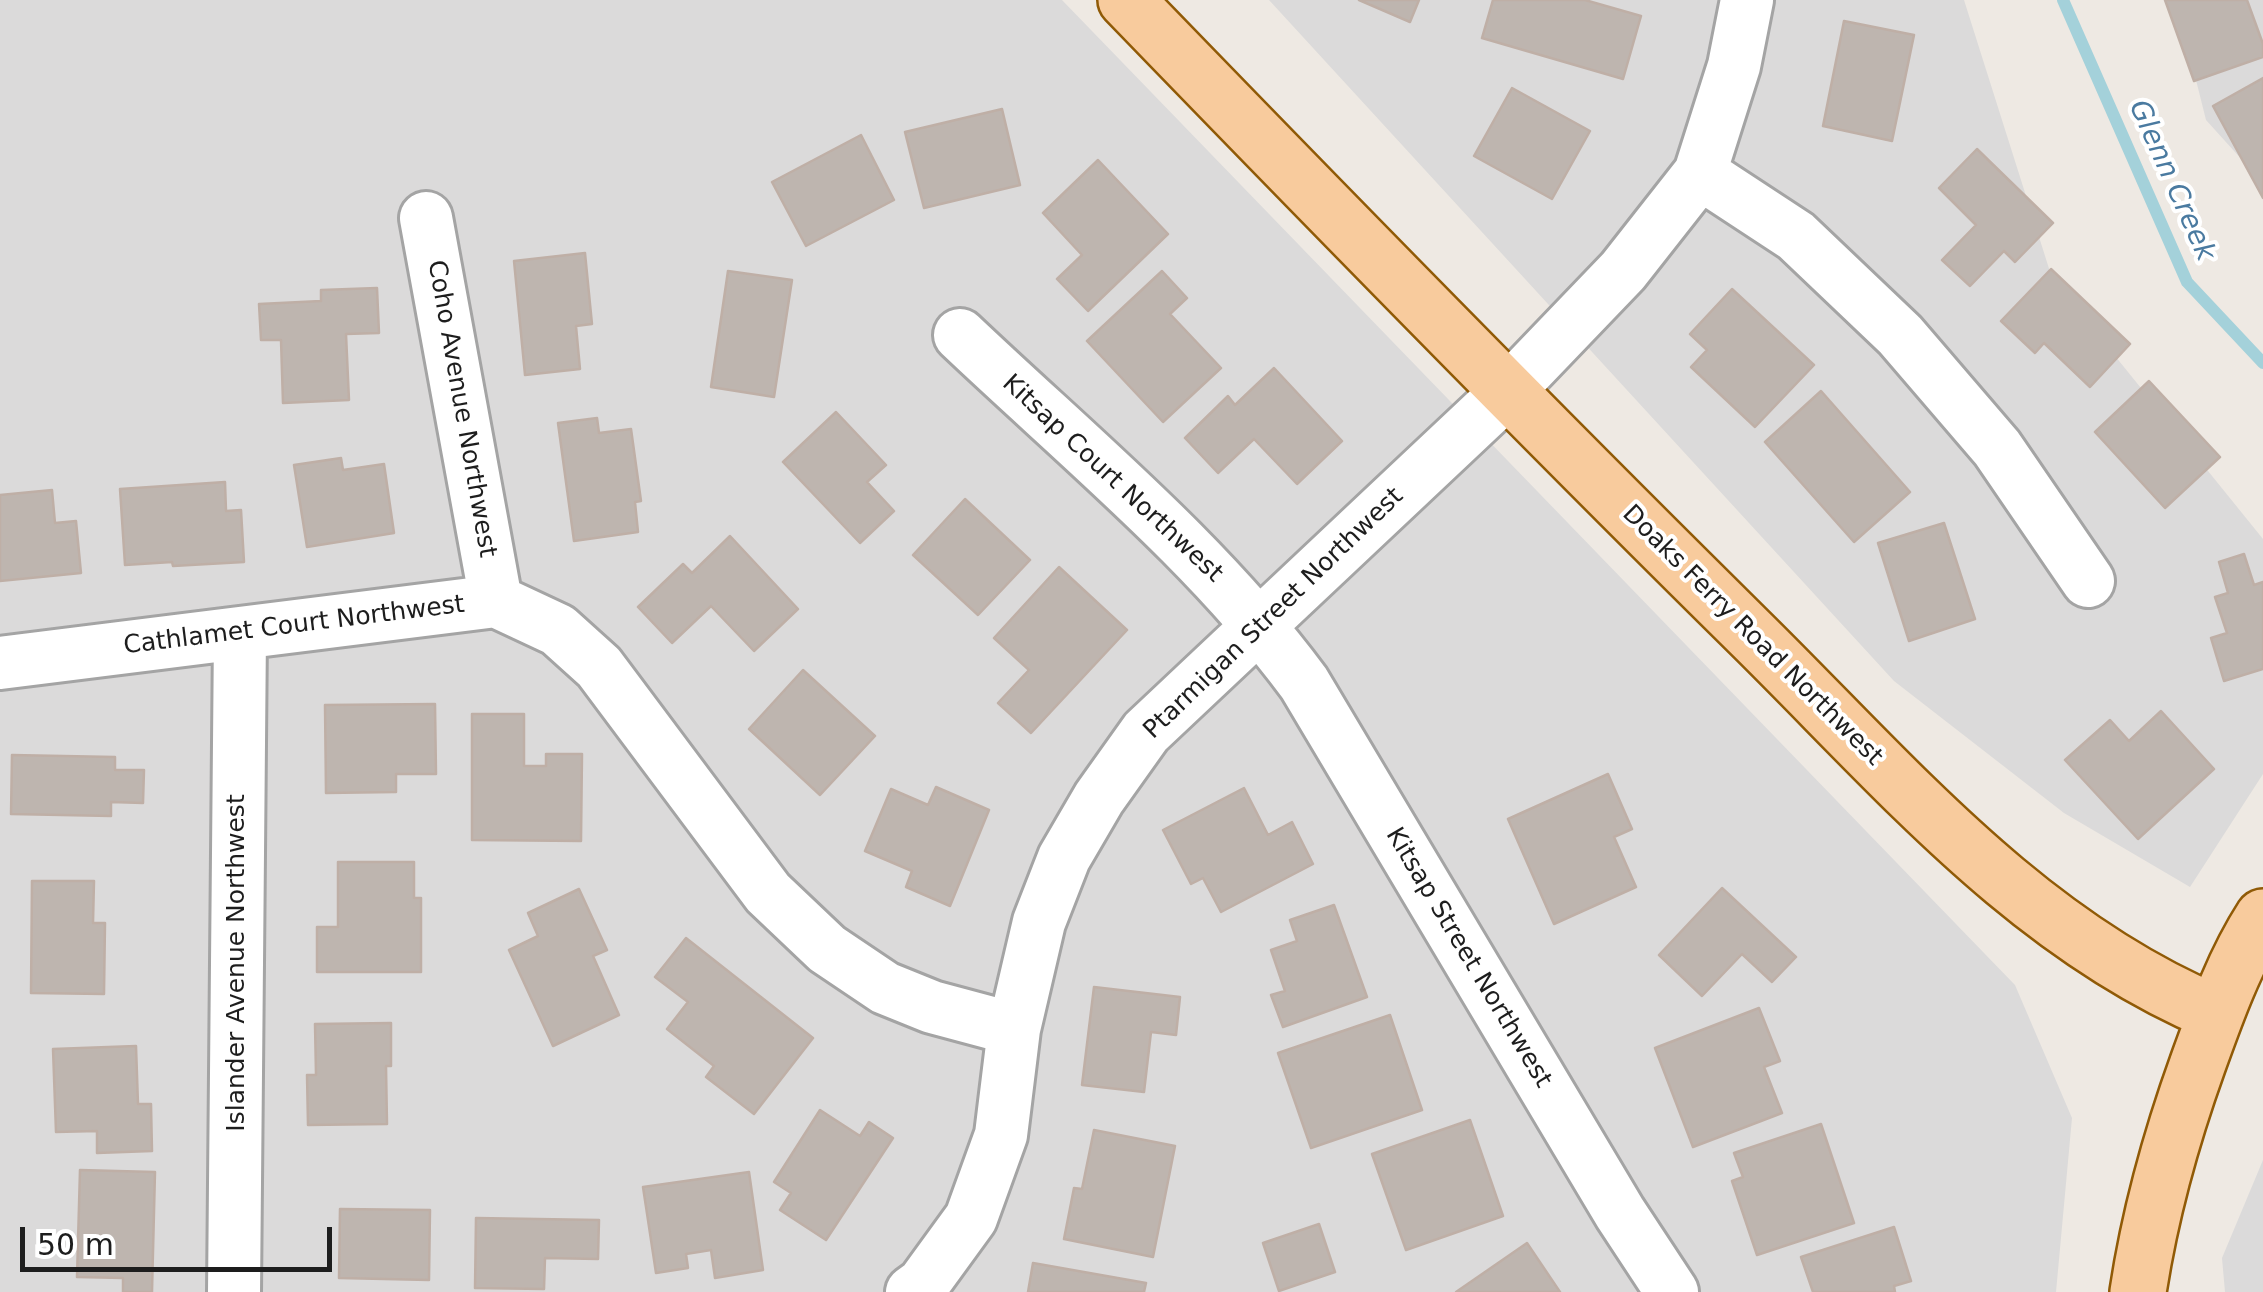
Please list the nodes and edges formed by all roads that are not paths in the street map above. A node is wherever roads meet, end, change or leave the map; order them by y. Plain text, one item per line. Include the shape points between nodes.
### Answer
1 (1126, 0) edge
2 (1747, 0) edge
3 (1700, 173) junction
4 (426, 218) dead end
5 (960, 335) dead end
6 (1506, 393) junction
7 (2088, 581) dead end
8 (496, 600) junction
9 (1262, 626) junction
10 (240, 633) junction
11 (0, 663) edge
12 (2263, 917) edge
13 (2216, 1013) junction
14 (1014, 1029) junction
15 (234, 1292) edge
16 (912, 1292) edge
17 (1672, 1292) edge
18 (2138, 1292) edge

1 - 6 main road, Doaks Ferry Road Northwest
2 - 3 street, Ptarmigan Street Northwest
3 - 6 street, Ptarmigan Street Northwest via 1622,271
3 - 7 street via 1796,236 1900,335 1996,448
4 - 8 street, Coho Avenue Northwest
5 - 9 street, Kitsap Court Northwest
6 - 9 street, Ptarmigan Street Northwest
6 - 13 main road, Doaks Ferry Road Northwest via 2008,886 2126,970
8 - 10 street, Cathlamet Court Northwest
8 - 14 street, Cathlamet Court Northwest via 558,630 599,667 768,893 827,949 885,988
9 - 14 street, Ptarmigan Street Northwest via 1146,732 1099,798 1064,858 1039,922
9 - 17 street, Kitsap Street Northwest via 1304,683
10 - 11 street, Cathlamet Court Northwest
10 - 15 street, Islander Avenue Northwest
12 - 13 main road
13 - 18 main road via 2154,1203
14 - 16 street, Ptarmigan Street Northwest via 1001,1135 971,1218

